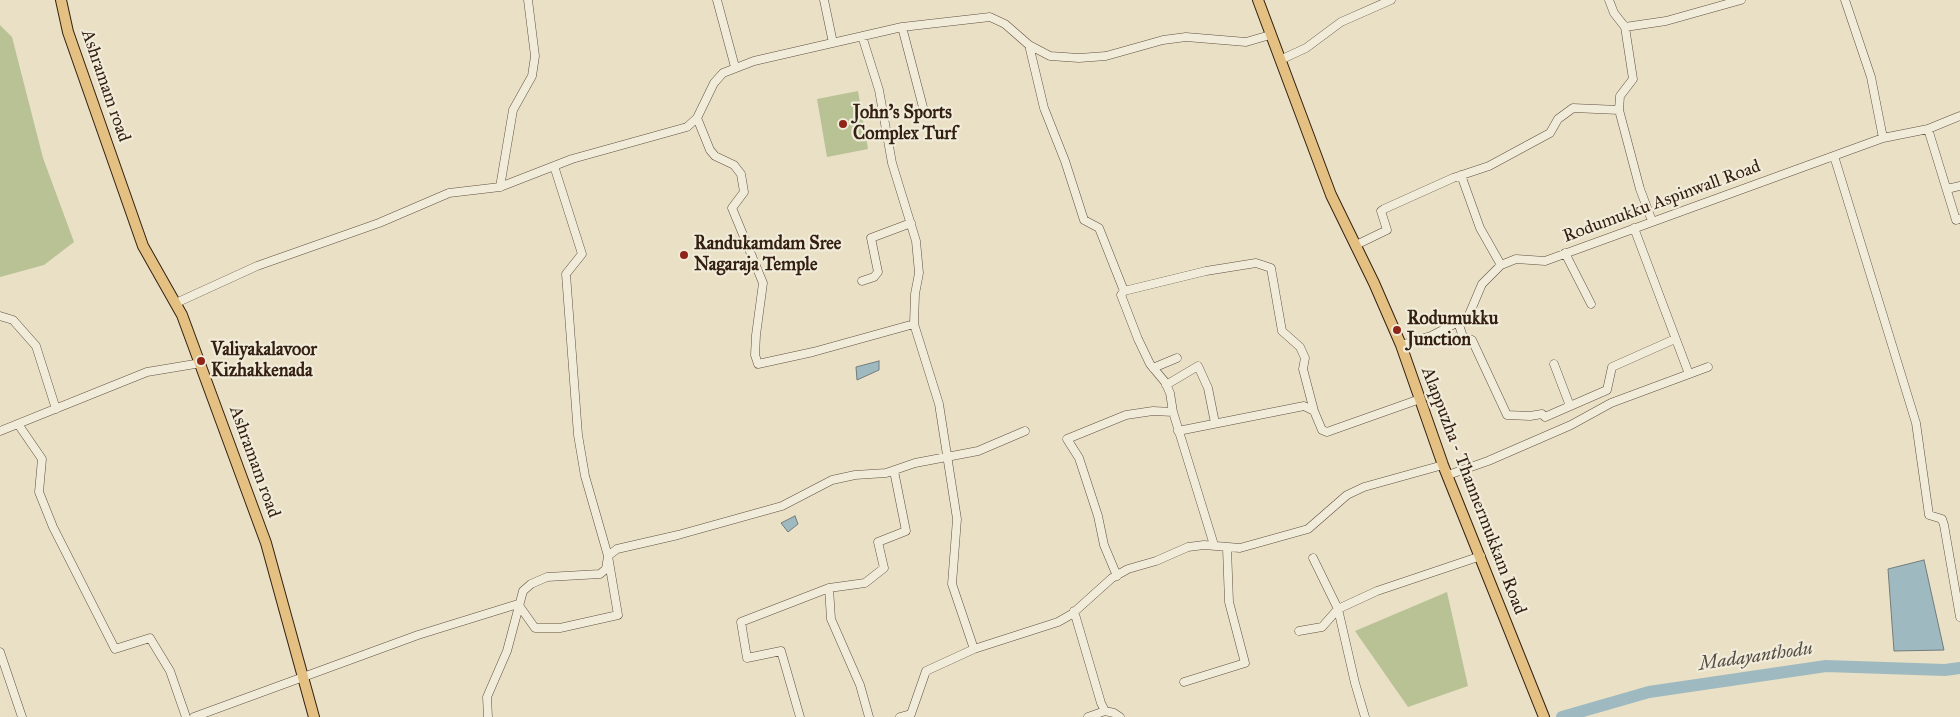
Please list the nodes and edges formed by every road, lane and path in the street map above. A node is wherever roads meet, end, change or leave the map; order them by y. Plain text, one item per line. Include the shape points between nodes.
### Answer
1 (61, 0) edge
2 (528, 0) edge
3 (717, 0) edge
4 (824, 0) edge
5 (1258, 0) edge
6 (1391, 0) edge
7 (1609, 0) edge
8 (1741, 0) edge
9 (1845, 0) edge
10 (902, 27) junction
11 (1625, 27) junction
12 (1270, 35) junction
13 (862, 36) junction
14 (833, 43) junction
15 (1029, 46) junction
16 (1280, 60) junction
17 (735, 67) junction
18 (1619, 110) junction
19 (924, 111) dead end
20 (1960, 116) edge
21 (697, 118) junction
22 (1928, 129) junction
23 (1883, 138) junction
24 (1834, 156) junction
25 (554, 166) junction
26 (1461, 176) junction
27 (1960, 186) edge
28 (500, 187) junction
29 (1947, 189) junction
30 (1960, 219) edge
31 (1652, 221) junction
32 (911, 223) junction
33 (1634, 228) junction
34 (1356, 245) junction
35 (1565, 253) junction
36 (1501, 265) junction
37 (862, 281) dead end
38 (1124, 291) junction
39 (176, 303) junction
40 (1591, 304) dead end
41 (0, 316) edge
42 (1458, 322) junction
43 (914, 324) junction
44 (1676, 339) junction
45 (1401, 345) junction
46 (1177, 358) dead end
47 (200, 363) junction
48 (1554, 364) dead end
49 (1708, 367) dead end
50 (1153, 368) junction
51 (1689, 374) junction
52 (1166, 385) junction
53 (1420, 399) junction
54 (1570, 406) junction
55 (56, 409) junction
56 (1314, 411) junction
57 (1173, 412) junction
58 (1215, 423) junction
59 (18, 424) junction
60 (0, 431) edge
61 (1026, 431) dead end
62 (1178, 431) junction
63 (948, 458) junction
64 (1443, 465) junction
65 (894, 471) junction
66 (1448, 475) junction
67 (1214, 545) junction
68 (1227, 548) junction
69 (608, 556) junction
70 (1481, 556) junction
71 (1313, 558) dead end
72 (1117, 576) junction
73 (829, 588) junction
74 (518, 604) junction
75 (1338, 609) junction
76 (1074, 611) junction
77 (1960, 617) edge
78 (1299, 631) dead end
79 (974, 649) junction
80 (0, 652) edge
81 (302, 676) junction
82 (1184, 682) dead end
83 (1105, 711) junction
84 (22, 717) edge
85 (186, 717) edge
86 (194, 717) edge
87 (314, 717) edge
88 (488, 717) edge
89 (800, 717) edge
90 (869, 717) edge
91 (900, 717) edge
92 (1088, 717) edge
93 (1120, 717) edge
94 (1365, 717) edge
95 (1544, 717) edge

1 - 39 main road, Ashramam road via 68,32 143,246
2 - 28 street via 535,56 532,76 513,110
3 - 17 street
4 - 14 street
5 - 12 main road, Alappuzha - Thannermukkam Road
6 - 16 street via 1340,22 1306,48
7 - 11 street
8 - 11 street via 1666,22
9 - 23 street via 1871,77
10 - 13 street
10 - 15 street via 990,17 1005,24
10 - 19 street
11 - 18 street via 1633,80 1620,96
12 - 15 street via 1246,42 1186,37 1106,56 1079,58 1050,56
12 - 16 main road, Alappuzha - Thannermukkam Road
13 - 14 street
13 - 32 street via 879,90 892,163
14 - 17 street
15 - 38 street via 1044,108 1084,220 1099,228
16 - 34 main road, Alappuzha - Thannermukkam Road via 1332,195
17 - 21 street via 714,83
18 - 26 street via 1573,108 1558,119 1550,132 1489,166
18 - 31 street
20 - 22 street, Rodumukku Aspinwall Road
21 - 25 street via 676,132
21 - 43 street via 710,150 734,165 741,174 744,192 732,208 763,283 756,336 758,364
22 - 23 street, Rodumukku Aspinwall Road
22 - 29 street
23 - 24 street, Rodumukku Aspinwall Road
24 - 31 street, Rodumukku Aspinwall Road
24 - 77 street via 1916,423 1929,515 1942,519 1944,525
25 - 28 street
25 - 69 street via 582,254 566,274 578,435 585,476
26 - 34 street via 1384,209 1381,211 1387,230
26 - 36 street via 1480,228
27 - 29 street
28 - 39 street via 448,193 379,223 257,266
29 - 30 street via 1956,220
31 - 33 street, Rodumukku Aspinwall Road
32 - 37 street via 871,238 878,272
32 - 43 street via 920,273
33 - 35 street, Rodumukku Aspinwall Road
33 - 44 street
34 - 45 main road, Alappuzha - Thannermukkam Road
35 - 36 street, Rodumukku Aspinwall Road via 1545,260 1516,260
35 - 40 street
36 - 42 street via 1482,284 1468,317
38 - 50 street via 1121,296 1124,304
38 - 56 street via 1206,271 1256,263 1271,268 1282,330 1300,347 1305,358 1303,369
39 - 47 main road, Ashramam road
41 - 55 street via 13,320 36,346
42 - 45 street via 1431,336
42 - 54 street via 1463,337 1472,340 1507,415 1542,414 1545,418
43 - 63 street via 938,404
44 - 51 street
44 - 54 street via 1612,368 1607,390
45 - 53 main road, Alappuzha - Thannermukkam Road
46 - 50 street
47 - 55 street via 147,372
47 - 81 main road, Ashramam road via 266,543
48 - 54 street
49 - 51 street
50 - 52 street
51 - 66 street via 1612,403 1571,425
52 - 57 street
52 - 58 street via 1198,366 1208,388
53 - 56 street via 1328,432 1322,430
53 - 64 main road, Alappuzha - Thannermukkam Road
55 - 59 street
56 - 58 street via 1304,406
57 - 62 street
57 - 72 street via 1153,410 1126,416 1067,439 1079,458 1104,545
58 - 62 street
59 - 60 street
59 - 85 street via 42,459 39,492 53,527 115,648 150,638 170,671
61 - 63 street via 978,451
62 - 67 street
63 - 65 street via 916,463
63 - 79 street via 957,520 952,584
64 - 66 main road, Alappuzha - Thannermukkam Road
64 - 68 street via 1364,487 1347,495 1308,529 1240,548
65 - 69 street via 832,480 782,506 617,549
65 - 73 street via 906,531 878,542 884,568 865,583
66 - 70 main road, Alappuzha - Thannermukkam Road
67 - 68 street
67 - 72 street via 1188,547
68 - 82 street via 1229,602 1245,663
69 - 74 street via 606,569 600,574 547,577 523,591
69 - 74 street via 618,615 560,628 535,628
70 - 75 street via 1377,591
70 - 95 main road, Alappuzha - Thannermukkam Road
71 - 75 street
72 - 76 street
73 - 89 street via 742,622 747,658 781,651
73 - 90 street via 831,619 857,677
74 - 81 street
74 - 88 street via 507,651 487,697
75 - 78 street via 1322,627
75 - 94 street
76 - 79 street via 1058,622
76 - 83 street
79 - 91 street via 926,671 912,714
80 - 84 street
81 - 86 street
81 - 87 main road, Ashramam road
83 - 92 street
83 - 93 street

